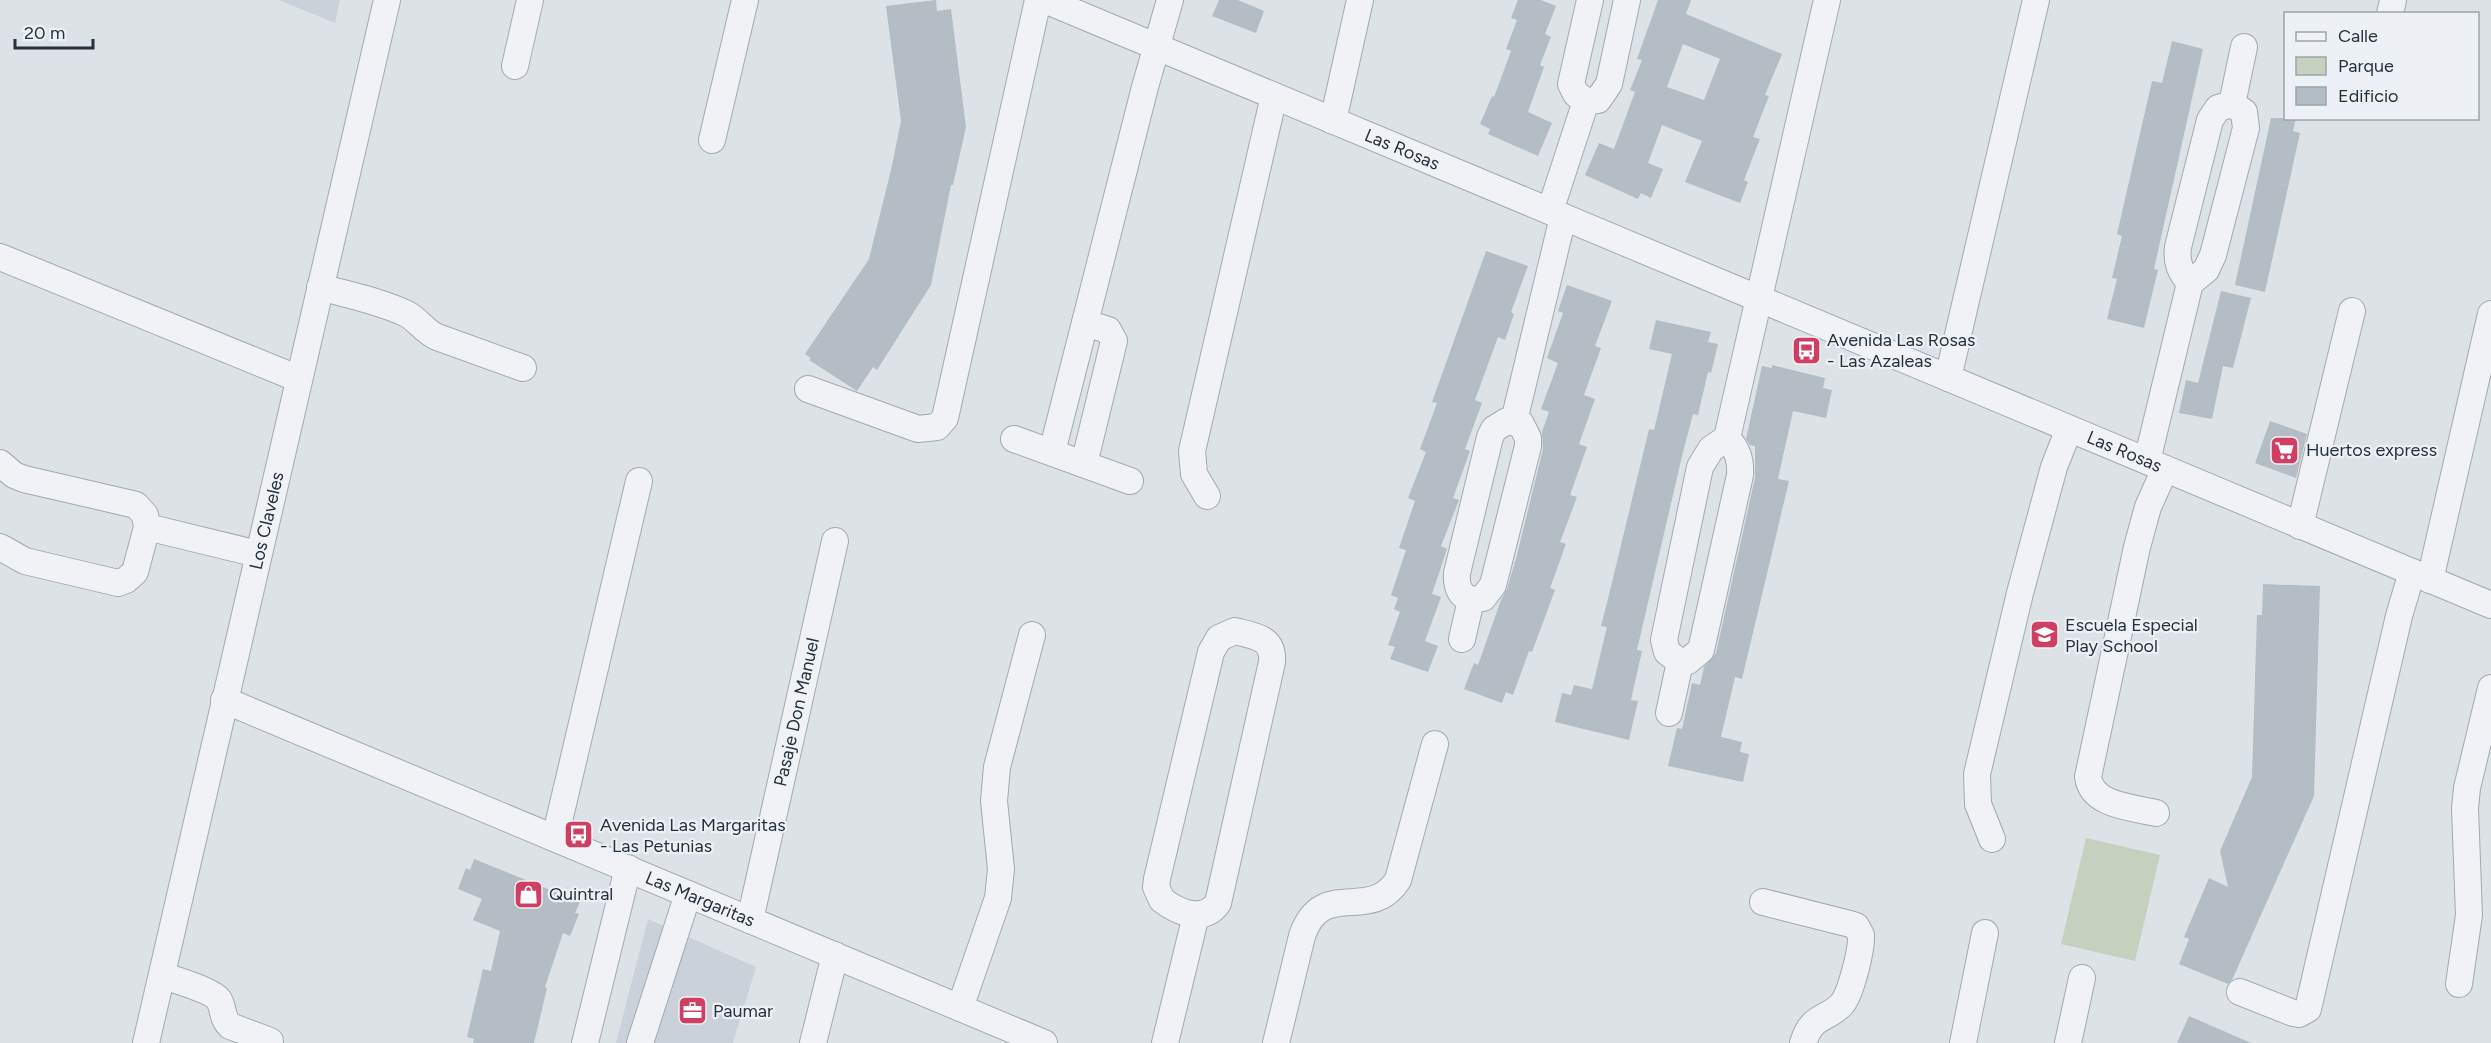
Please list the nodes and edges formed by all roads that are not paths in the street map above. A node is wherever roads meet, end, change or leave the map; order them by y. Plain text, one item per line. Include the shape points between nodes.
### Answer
1 (387, 0) edge
2 (530, 0) edge
3 (745, 0) edge
4 (1038, 0) edge
5 (1045, 0) edge
6 (1170, 0) edge
7 (1360, 0) edge
8 (1590, 0) edge
9 (1628, 0) edge
10 (1827, 0) edge
11 (2036, 0) edge
12 (1157, 47) junction
13 (2244, 47) dead end
14 (514, 66) dead end
15 (1274, 96) junction
16 (1586, 101) junction
17 (2232, 104) junction
18 (1333, 121) junction
19 (712, 140) dead end
20 (1556, 214) junction
21 (0, 257) edge
22 (2190, 283) junction
23 (320, 287) junction
24 (1758, 298) junction
25 (2352, 311) dead end
26 (2491, 314) edge
27 (1085, 323) junction
28 (523, 368) dead end
29 (1948, 378) junction
30 (299, 379) junction
31 (808, 389) dead end
32 (1514, 421) junction
33 (2069, 429) junction
34 (1727, 438) junction
35 (1014, 439) dead end
36 (1052, 452) junction
37 (0, 462) edge
38 (1084, 464) junction
39 (2156, 465) junction
40 (639, 481) dead end
41 (1130, 481) dead end
42 (1207, 496) dead end
43 (2300, 526) junction
44 (147, 527) junction
45 (835, 541) dead end
46 (0, 547) edge
47 (258, 554) junction
48 (2421, 576) junction
49 (1471, 600) junction
50 (2491, 605) edge
51 (1032, 635) dead end
52 (1462, 639) dead end
53 (1680, 662) junction
54 (2491, 688) edge
55 (224, 700) junction
56 (1669, 713) dead end
57 (1435, 744) dead end
58 (2156, 813) dead end
59 (555, 838) junction
60 (1992, 839) dead end
61 (628, 868) junction
62 (688, 894) junction
63 (1763, 902) dead end
64 (1196, 915) junction
65 (750, 920) junction
66 (1985, 933) dead end
67 (835, 955) junction
68 (162, 975) junction
69 (2082, 978) dead end
70 (2459, 984) dead end
71 (2240, 992) dead end
72 (960, 1008) junction
73 (270, 1041) dead end
74 (146, 1043) edge
75 (585, 1043) edge
76 (640, 1043) edge
77 (813, 1043) edge
78 (1044, 1043) edge
79 (1165, 1043) edge
80 (1276, 1043) edge
81 (1803, 1043) edge
82 (1963, 1043) edge
83 (2068, 1043) edge

1 - 23 street, Los Claveles
2 - 14 street
3 - 19 street
4 - 31 street via 945,418 936,427 918,429
5 - 12 street, Las Rosas
6 - 12 street
7 - 18 street
8 - 16 street via 1571,84
9 - 16 street via 1609,84 1598,100
10 - 24 street
11 - 29 street
12 - 15 street, Las Rosas
12 - 27 street
13 - 17 street
15 - 18 street, Las Rosas
15 - 42 street via 1192,451 1194,474
16 - 20 street
17 - 22 street via 2244,112 2246,128 2213,255 2206,270
17 - 22 street via 2218,108 2210,120 2178,247 2180,270
18 - 20 street, Las Rosas
20 - 24 street, Las Rosas
20 - 32 street
21 - 30 street
22 - 39 street
23 - 28 street via 408,315 437,337
23 - 30 street, Los Claveles
24 - 29 street, Las Rosas
24 - 34 street
25 - 43 street
26 - 48 street
27 - 36 street
27 - 38 street via 1108,330 1114,341
29 - 33 street, Las Rosas
30 - 47 street, Los Claveles
32 - 49 street via 1526,431 1528,446 1493,585 1483,598
32 - 49 street via 1501,423 1490,436 1465,539 1456,583 1459,591
33 - 39 street, Las Rosas
33 - 60 street via 2054,467 2020,593 1977,774 1978,804
34 - 53 street via 1711,449 1700,467 1667,623 1665,647
34 - 53 street via 1738,452 1740,475 1701,650 1696,657
35 - 36 street
36 - 38 street
37 - 44 street via 24,479 136,504 145,514
38 - 41 street
39 - 43 street, Las Rosas
39 - 58 street via 2088,777 2092,790 2103,800
40 - 59 street
43 - 48 street, Las Rosas
44 - 46 street via 135,572 118,583 25,561
44 - 47 street
45 - 65 street, Pasaje Don Manuel
47 - 55 street, Los Claveles
48 - 50 street, Las Rosas
48 - 71 street via 2396,628 2308,1009 2293,1013
49 - 52 street
51 - 72 street via 997,767 994,801 1001,869 999,890
53 - 56 street
54 - 70 street via 2467,788 2468,931
55 - 59 street, Las Margaritas
55 - 68 street, Los Claveles
57 - 80 street via 1398,880 1381,897 1327,904 1313,914 1302,936
59 - 61 street, Las Margaritas
61 - 62 street, Las Margaritas
61 - 75 street
62 - 65 street, Las Margaritas
62 - 76 street
63 - 81 street via 1850,924 1862,935 1844,1001 1817,1020
64 - 64 street via 1209,912 1218,903 1272,662 1273,653 1265,640 1235,631 1219,638 1211,652 1157,879 1162,900
64 - 79 street
65 - 67 street, Las Margaritas
66 - 82 street
67 - 72 street, Las Margaritas
67 - 77 street
68 - 73 street via 213,995 230,1026
68 - 74 street, Los Claveles
69 - 83 street
72 - 78 street, Las Margaritas

